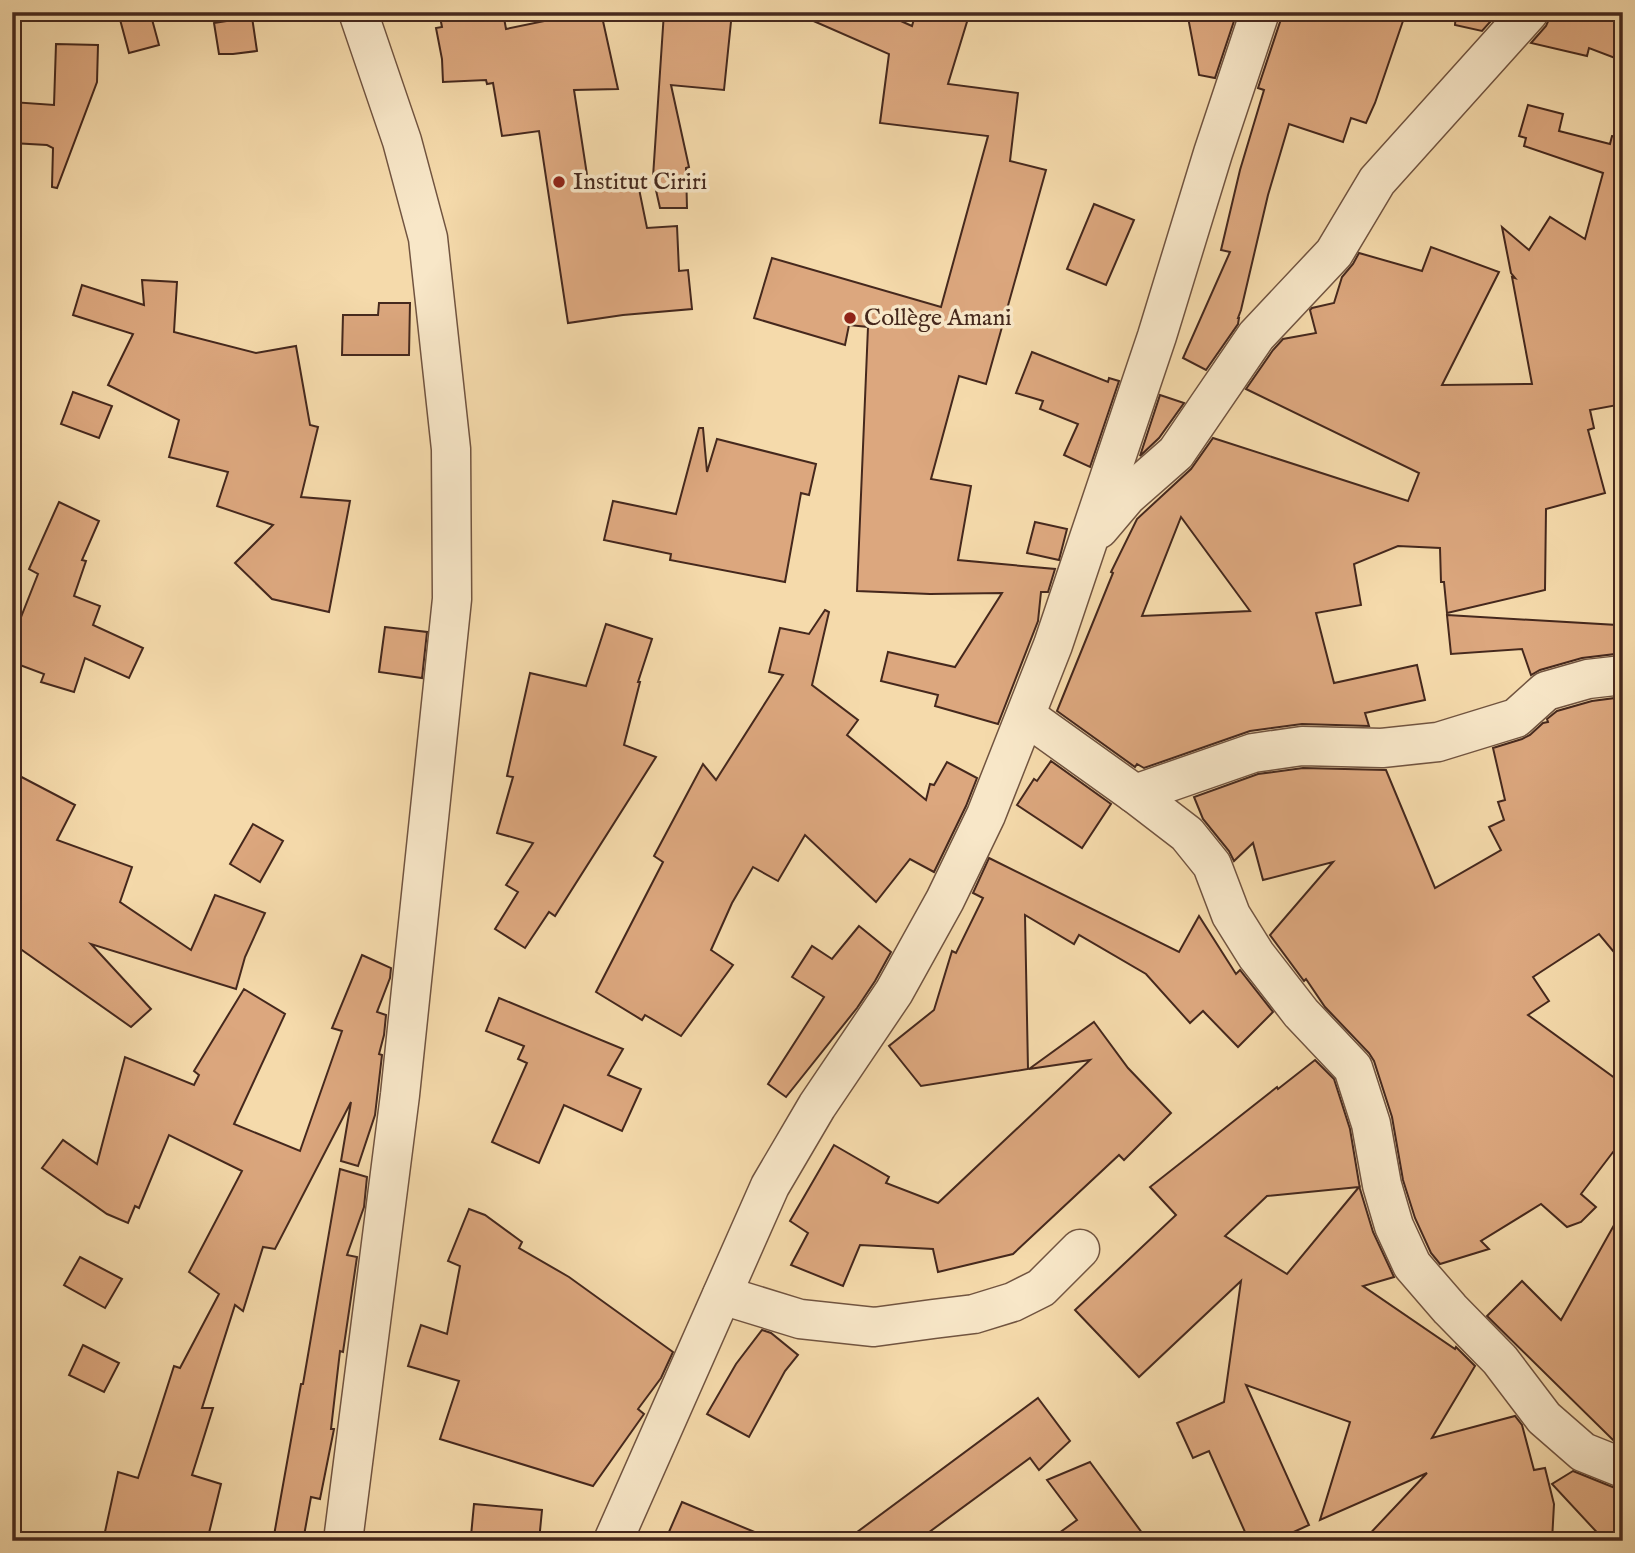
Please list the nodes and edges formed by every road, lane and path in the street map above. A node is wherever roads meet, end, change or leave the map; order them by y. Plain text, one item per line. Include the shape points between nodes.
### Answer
1 (358, 12) edge
2 (1260, 12) edge
3 (1529, 12) edge
4 (1086, 544) junction
5 (1623, 675) edge
6 (1026, 716) junction
7 (1135, 794) junction
8 (1080, 1249) dead end
9 (722, 1294) junction
10 (1623, 1468) edge
11 (344, 1541) edge
12 (613, 1541) edge

1 - 11 street via 402,141 428,238 451,449 452,599 401,1082
2 - 4 street
3 - 4 street via 1377,181 1334,253 1256,336 1176,453 1127,496
4 - 6 street
5 - 7 street via 1546,691 1516,718 1438,742 1382,748 1302,746 1253,753
6 - 7 street
6 - 9 street via 986,816 945,900 894,992 817,1106 771,1186
7 - 10 street via 1187,834 1212,865 1231,915 1256,955 1301,1013 1353,1068 1394,1226 1412,1265 1500,1360 1544,1418 1583,1452
8 - 9 street via 1041,1288 1013,1302 933,1320 874,1327 800,1319
9 - 12 street

